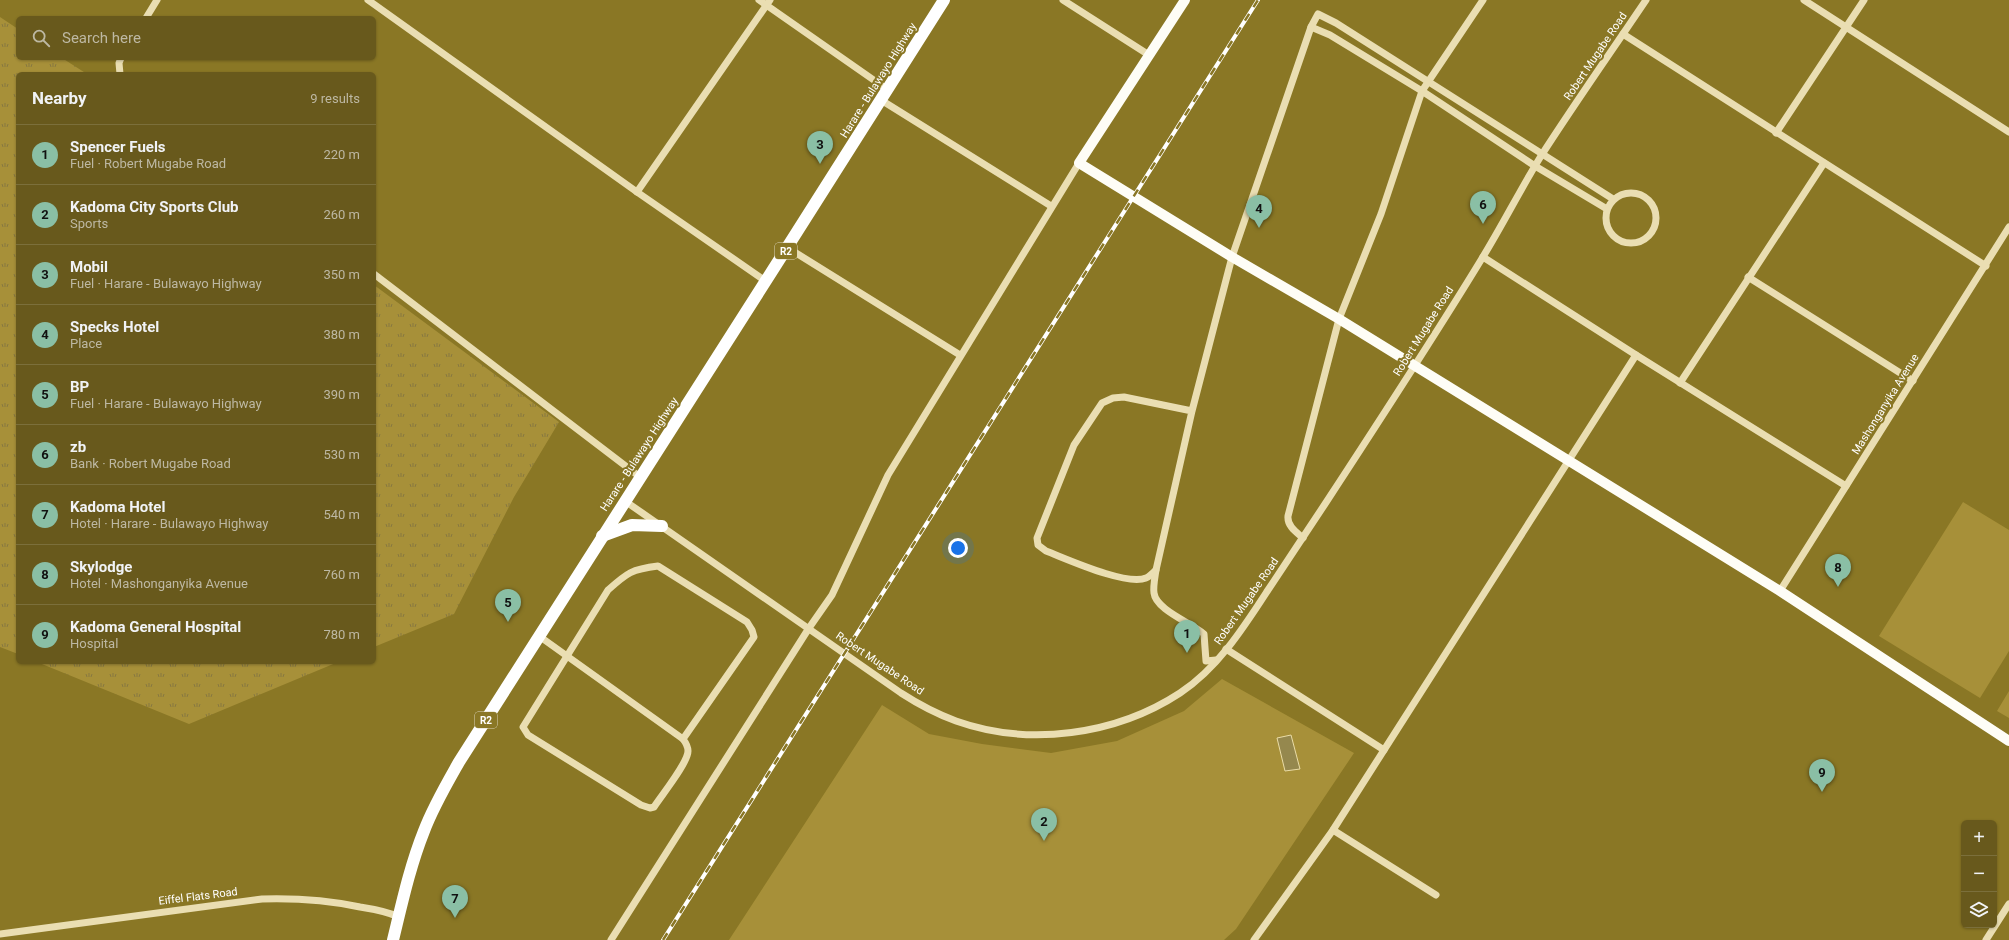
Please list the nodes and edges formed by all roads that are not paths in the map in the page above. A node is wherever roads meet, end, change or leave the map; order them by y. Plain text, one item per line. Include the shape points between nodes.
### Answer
1 (157, 0) edge
2 (368, 0) edge
3 (758, 0) edge
4 (944, 0) edge
5 (1063, 0) edge
6 (1185, 0) edge
7 (1483, 0) edge
8 (1646, 0) edge
9 (1804, 0) edge
10 (1864, 0) edge
11 (768, 3) edge
12 (147, 16) edge
13 (1311, 27) junction
14 (1845, 28) junction
15 (1623, 34) junction
16 (1149, 55) junction
17 (120, 60) edge
18 (120, 72) edge
19 (1428, 82) junction
20 (1422, 91) junction
21 (885, 95) junction
22 (2009, 132) edge
23 (1776, 133) junction
24 (1542, 154) junction
25 (1079, 163) junction
26 (1824, 163) junction
27 (1535, 166) junction
28 (637, 192) junction
29 (1613, 199) junction
30 (1051, 206) junction
31 (1607, 209) junction
32 (2009, 227) edge
33 (788, 248) junction
34 (1232, 257) junction
35 (1483, 257) junction
36 (1986, 266) junction
37 (376, 276) edge
38 (1748, 277) junction
39 (766, 282) junction
40 (1339, 319) junction
41 (960, 355) junction
42 (1636, 355) junction
43 (1414, 365) junction
44 (1913, 381) junction
45 (1680, 382) junction
46 (1192, 411) junction
47 (1569, 462) junction
48 (640, 477) junction
49 (1846, 486) junction
50 (625, 501) junction
51 (662, 526) junction
52 (602, 536) junction
53 (1302, 538) junction
54 (1156, 570) junction
55 (1780, 592) junction
56 (809, 628) junction
57 (539, 636) junction
58 (1226, 649) junction
59 (567, 655) junction
60 (1216, 660) junction
61 (684, 739) junction
62 (2009, 741) edge
63 (1384, 750) junction
64 (1333, 830) junction
65 (1436, 895) dead end
66 (2009, 904) edge
67 (398, 917) junction
68 (0, 934) edge
69 (393, 940) edge
70 (611, 940) edge
71 (1254, 940) edge
72 (1986, 940) edge

1 - 12 street
2 - 28 street
3 - 11 street
4 - 21 highway, Harare - Bulawayo Highway / R2
5 - 16 street
6 - 16 main road
7 - 19 street
8 - 15 street, Robert Mugabe Road
9 - 14 street
10 - 14 street
11 - 21 street
11 - 28 street
13 - 19 street via 1318,14
13 - 20 street via 1330,35
13 - 34 street
14 - 22 street
14 - 23 street
15 - 23 street
15 - 24 street, Robert Mugabe Road
16 - 25 main road
17 - 18 street
19 - 20 street
19 - 24 street
20 - 27 street
20 - 40 street via 1381,214
21 - 30 street
21 - 33 highway, Harare - Bulawayo Highway / R2
23 - 26 street
24 - 27 street, Robert Mugabe Road
24 - 29 street
25 - 30 street
25 - 34 main road
26 - 36 street
26 - 38 street
27 - 31 street
27 - 35 street, Robert Mugabe Road
28 - 39 street
29 - 31 street
29 - 31 street via 1631,192 1641,194 1649,200 1656,218 1652,232 1641,241 1621,242 1607,228
30 - 41 street
32 - 36 street, Mashonganyika Avenue
33 - 39 highway, Harare - Bulawayo Highway / R2
33 - 41 street
34 - 40 main road
34 - 46 street
35 - 42 street
35 - 43 street, Robert Mugabe Road
36 - 44 street, Mashonganyika Avenue
37 - 48 street
38 - 44 street
38 - 45 street
39 - 48 highway, Harare - Bulawayo Highway / R2
40 - 43 main road
40 - 53 street via 1288,516 1290,525
41 - 56 street via 888,475 832,595
42 - 45 street
42 - 47 street
43 - 47 main road
43 - 53 street, Robert Mugabe Road
44 - 49 street, Mashonganyika Avenue
45 - 49 street
46 - 54 street
46 - 54 street via 1124,397 1102,403 1067,458 1037,538 1038,545 1046,551 1116,577 1135,580 1146,578
47 - 55 main road
47 - 63 street
48 - 50 highway, Harare - Bulawayo Highway / R2
49 - 55 street, Mashonganyika Avenue
50 - 51 street, Robert Mugabe Road
50 - 52 highway, Harare - Bulawayo Highway / R2
51 - 52 highway via 632,525
51 - 56 street, Robert Mugabe Road
52 - 57 highway, Harare - Bulawayo Highway / R2
53 - 58 street, Robert Mugabe Road
54 - 60 street via 1156,600 1204,634 1206,661
55 - 62 main road
56 - 60 street, Robert Mugabe Road via 900,693 923,706 956,721 988,730 1016,733 1042,735 1073,732 1126,720 1180,693 1199,679
56 - 70 street
57 - 59 street
57 - 67 highway, Harare - Bulawayo Highway / R2 via 439,796 409,874
58 - 60 street, Robert Mugabe Road
58 - 63 street
59 - 61 street
59 - 61 street via 523,727 528,735 641,805 650,808 654,807 687,756 688,750
59 - 61 street via 608,590 624,576 639,568 658,566 747,622 754,638
63 - 64 street
64 - 65 street
64 - 71 street
66 - 72 street
67 - 68 street, Eiffel Flats Road via 382,911 332,901 298,898 262,899
67 - 69 highway, Harare - Bulawayo Highway / R2

